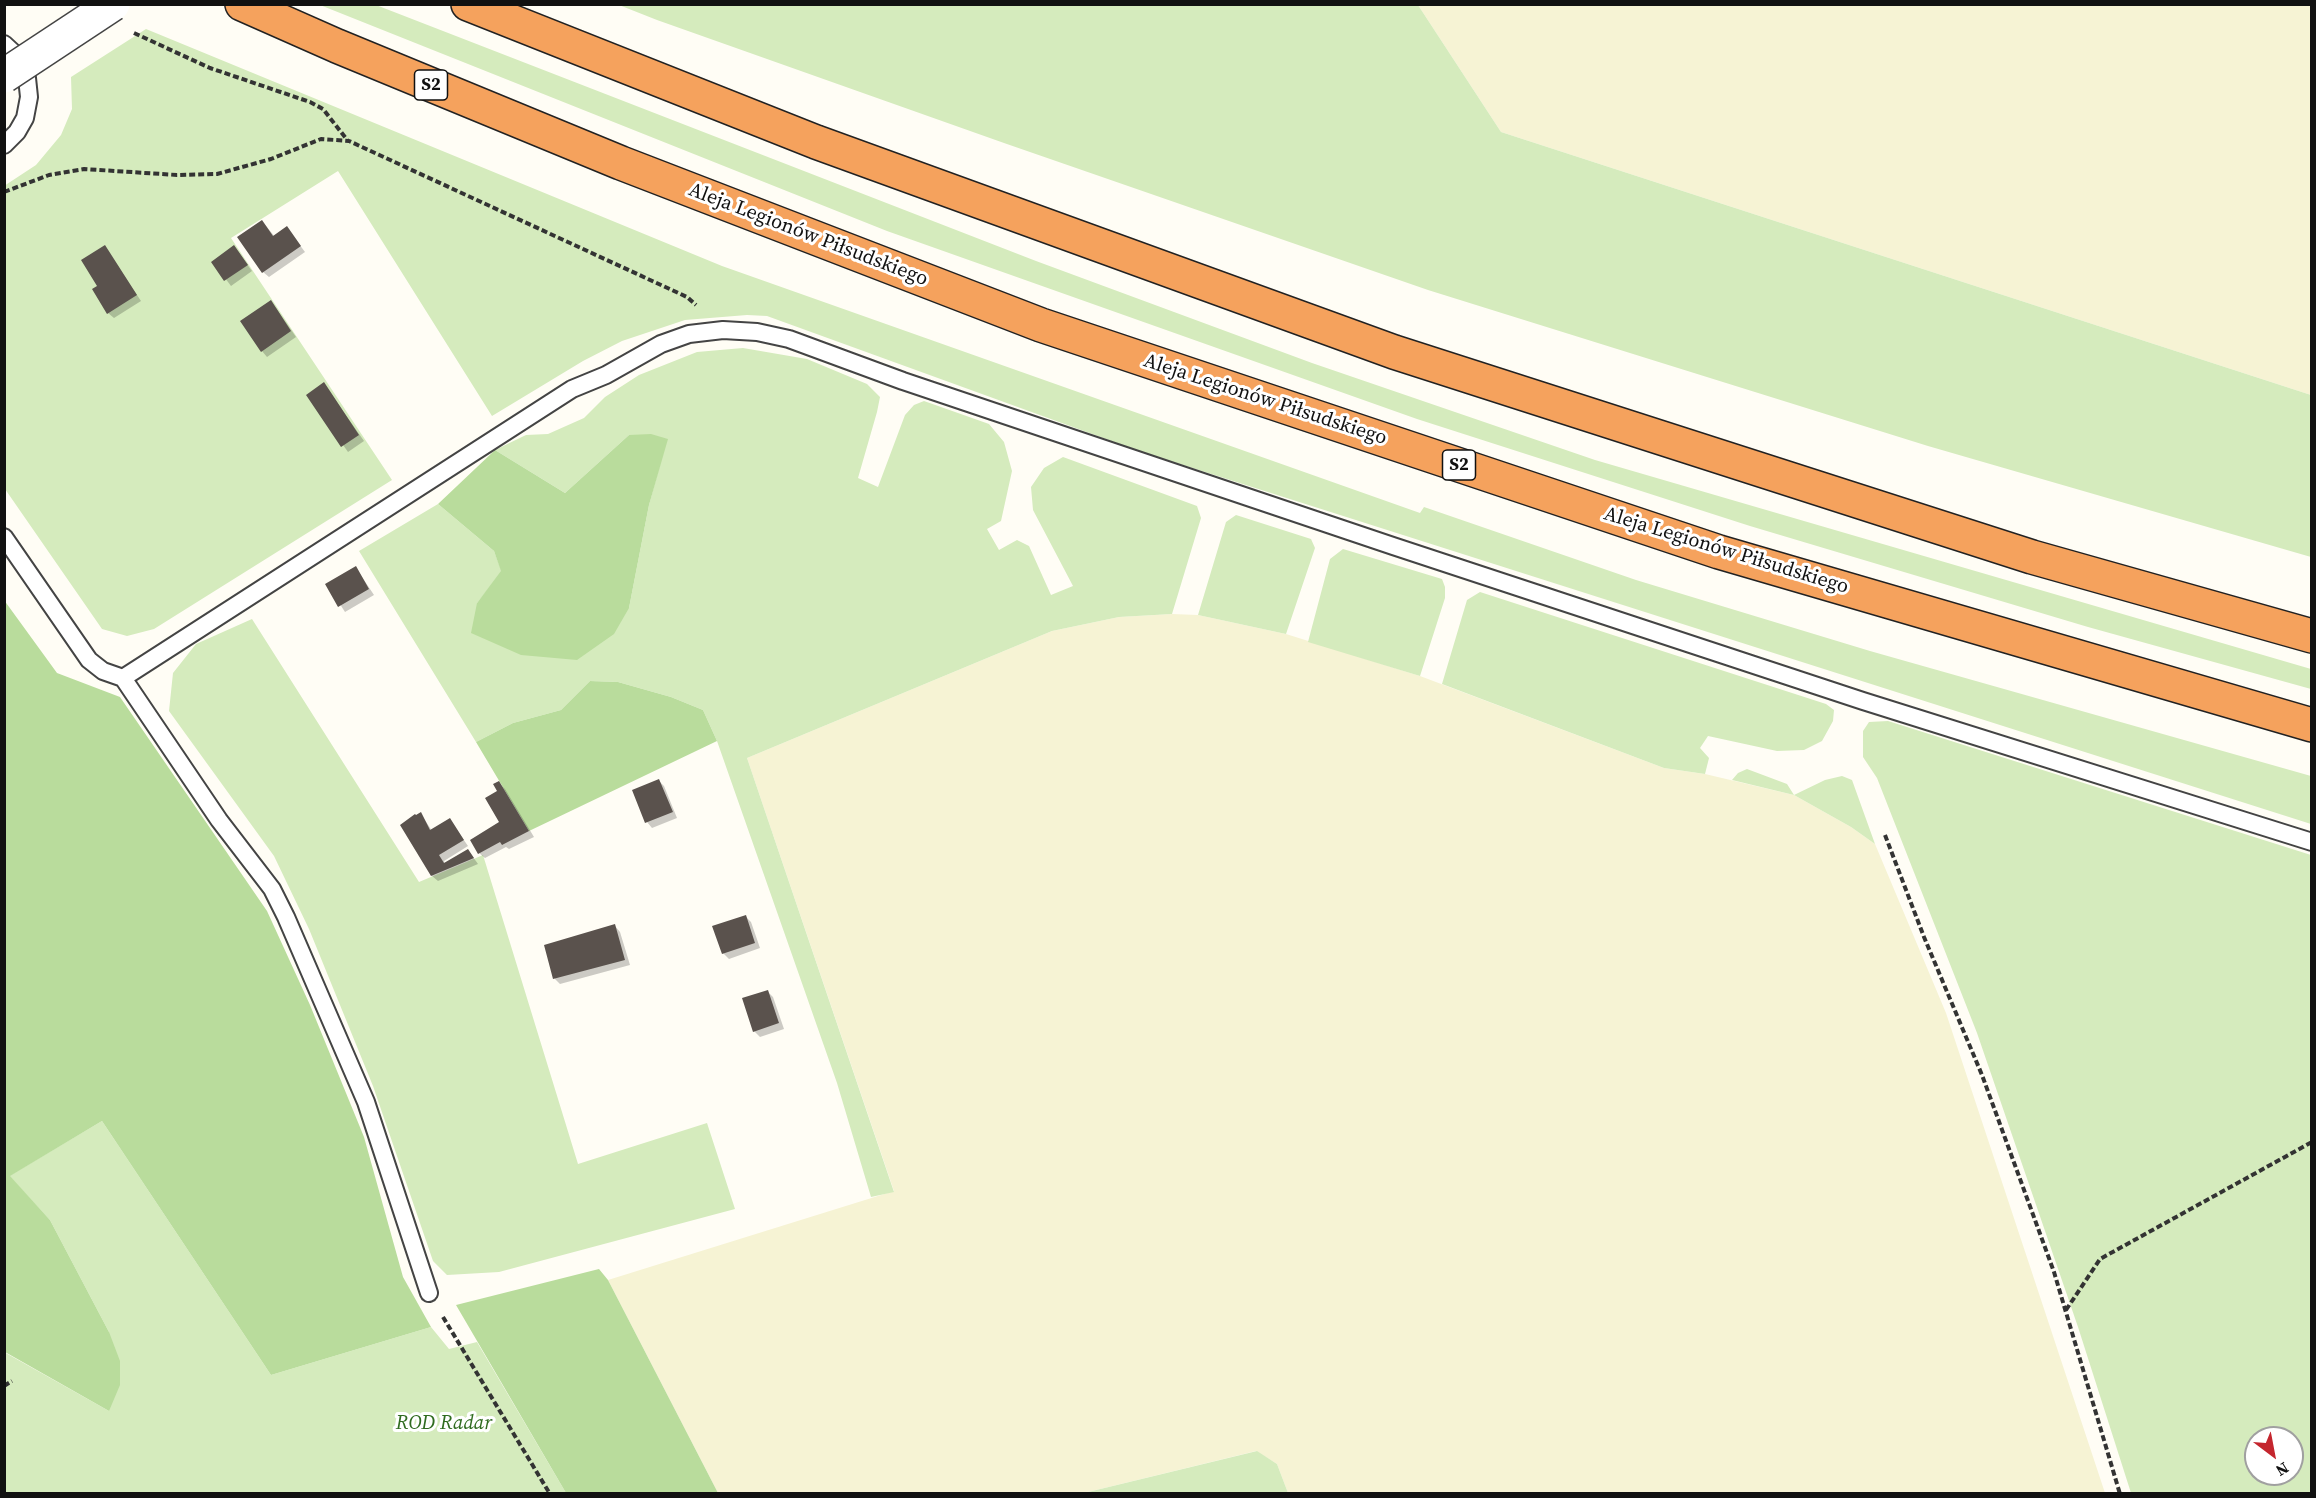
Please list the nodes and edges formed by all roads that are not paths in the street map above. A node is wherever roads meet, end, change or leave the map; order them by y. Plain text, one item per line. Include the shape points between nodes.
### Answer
1 (242, 4) edge
2 (468, 4) edge
3 (119, 17) edge
4 (4, 44) edge
5 (4, 76) edge
6 (4, 145) edge
7 (4, 537) edge
8 (2312, 636) edge
9 (123, 678) junction
10 (2312, 725) edge
11 (2312, 842) edge
12 (429, 1293) dead end

1 - 10 highway, Aleja Legionów Piłsudskiego / S2 via 621,163 1041,325 1719,552
2 - 8 highway via 816,142 1394,352 2032,557
3 - 5 street, bridge
4 - 6 lane via 17,56 27,78 29,97 25,118
7 - 9 lane via 89,660 103,671
9 - 11 lane via 572,389 661,344 690,334 723,330 757,332 789,339 903,381 1863,701
9 - 12 lane via 219,820 272,890 286,917 366,1102

